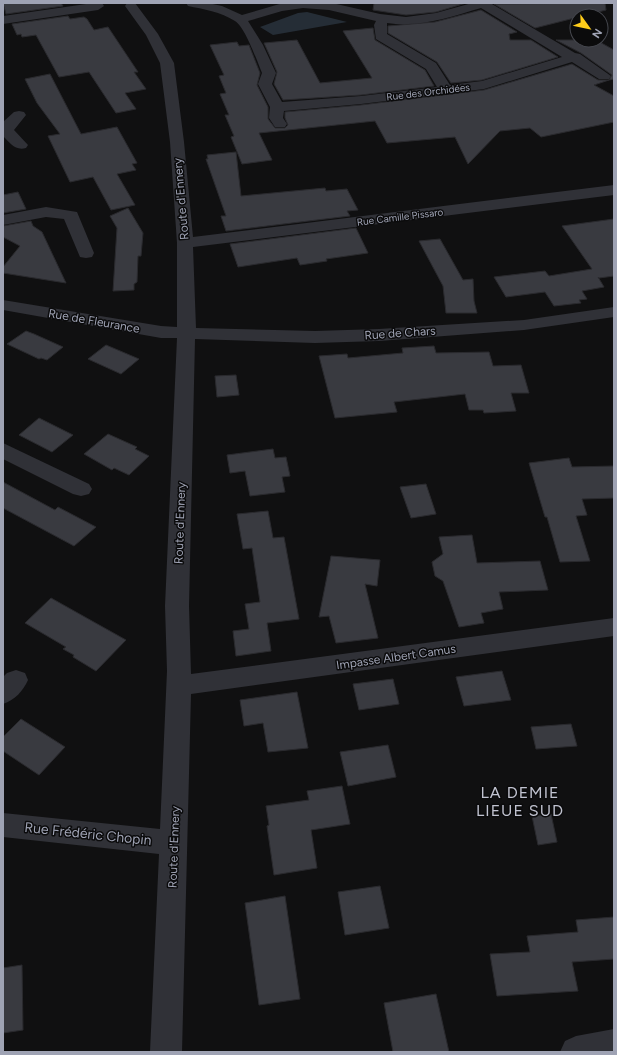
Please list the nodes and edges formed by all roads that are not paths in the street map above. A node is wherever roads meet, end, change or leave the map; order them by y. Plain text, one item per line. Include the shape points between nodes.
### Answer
1 (192, 3) edge
2 (485, 3) edge
3 (96, 4) edge
4 (123, 7) edge
5 (241, 19) junction
6 (383, 19) junction
7 (3, 20) edge
8 (575, 57) junction
9 (604, 76) dead end
10 (446, 90) junction
11 (277, 108) junction
12 (19, 115) dead end
13 (280, 124) dead end
14 (4, 131) edge
15 (21, 145) dead end
16 (614, 190) edge
17 (3, 220) edge
18 (185, 243) junction
19 (86, 253) dead end
20 (3, 305) edge
21 (614, 312) edge
22 (186, 333) junction
23 (3, 450) edge
24 (81, 489) dead end
25 (614, 627) edge
26 (178, 686) junction
27 (3, 825) edge
28 (174, 843) junction
29 (614, 1045) edge
30 (166, 1052) edge
31 (576, 1052) edge

1 - 5 street via 218,9
2 - 6 street via 443,17 407,21
2 - 8 street
3 - 4 street
3 - 7 street
4 - 18 street, Route d'Ennery via 152,34 167,63 177,142
5 - 6 street via 304,4 316,4
5 - 11 street via 257,45 269,73 265,84
6 - 10 street via 380,25 381,36 431,66
8 - 9 street
8 - 10 street, Rue des Orchidées via 484,85
10 - 11 street, Rue des Orchidées
11 - 13 street via 276,118
12 - 14 street
14 - 15 street
16 - 18 street, Rue Camille Pissaro
17 - 19 street via 46,212 71,214
18 - 22 street, Route d'Ennery
20 - 22 street, Rue de Fleurance via 161,332
21 - 22 street, Rue de Chars via 532,324 379,335 315,337
22 - 26 street, Route d'Ennery via 177,606
23 - 24 street
25 - 26 street, Impasse Albert Camus
26 - 28 street, Route d'Ennery
27 - 28 street, Rue Frédéric Chopin
28 - 30 street, Route d'Ennery
29 - 31 street

